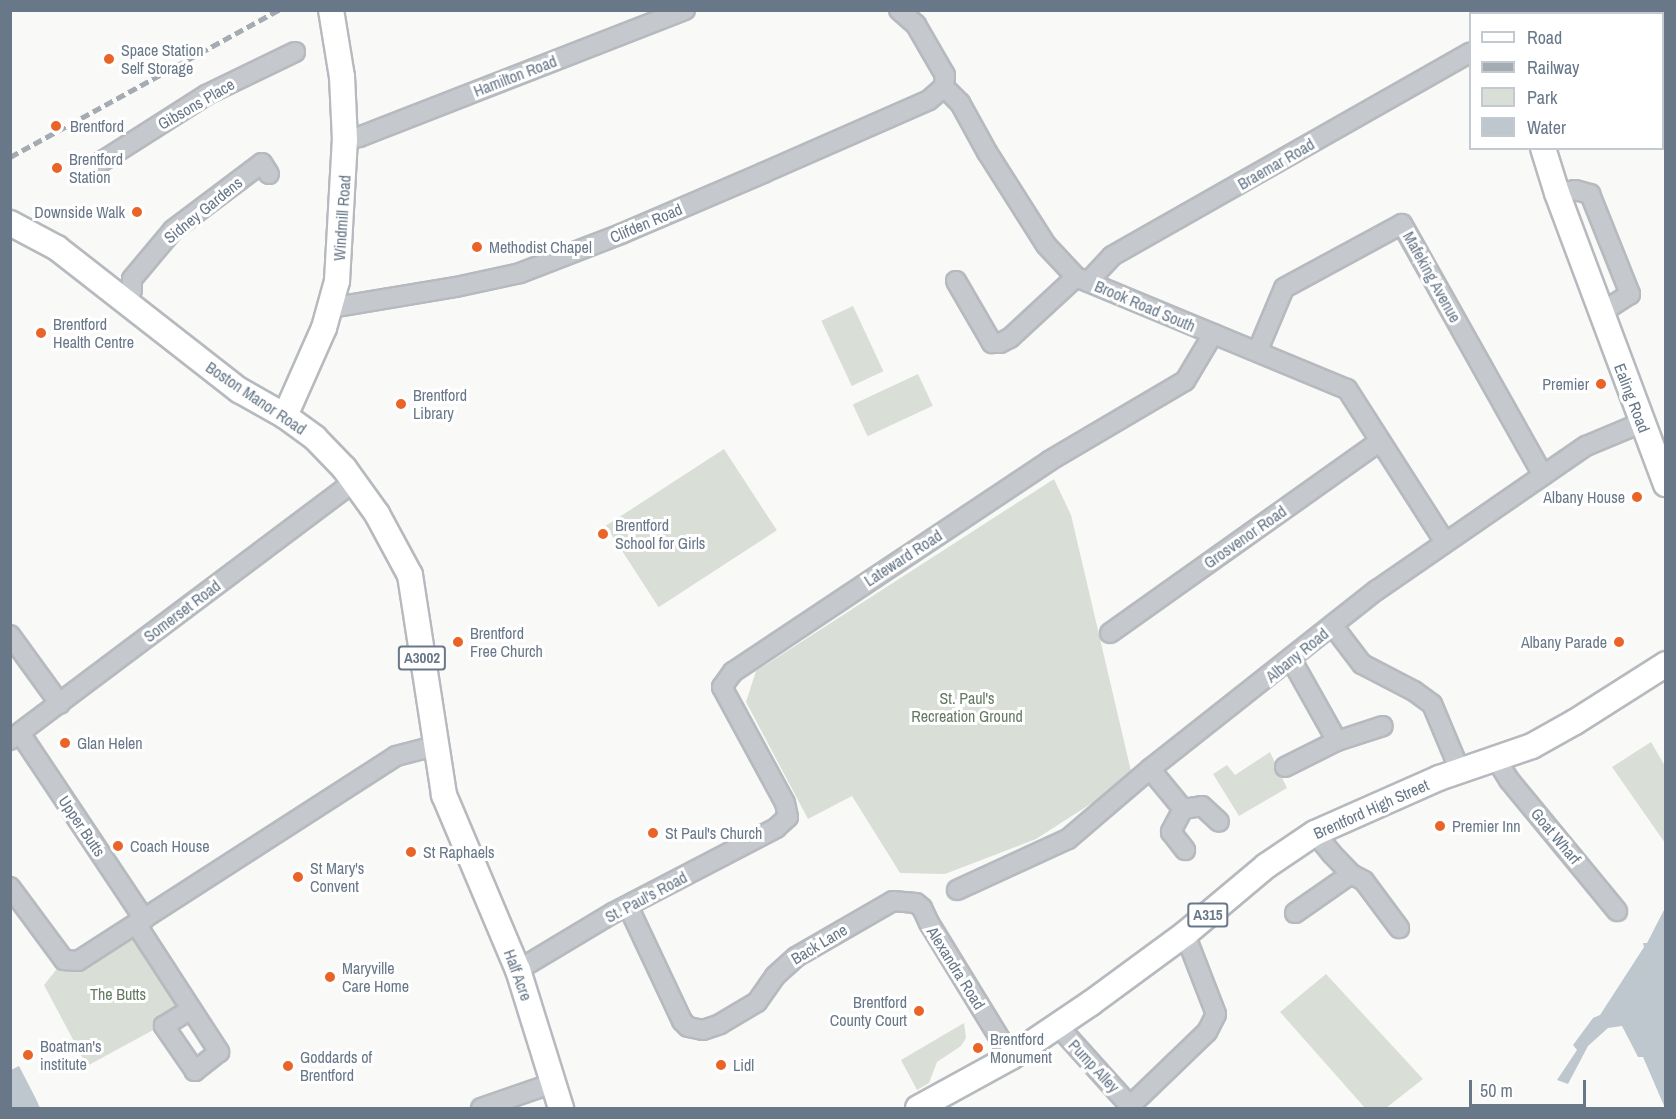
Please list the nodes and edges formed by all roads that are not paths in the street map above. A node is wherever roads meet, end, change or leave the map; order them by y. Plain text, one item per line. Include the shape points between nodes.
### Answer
1 (684, 10) edge
2 (899, 10) edge
3 (332, 13) edge
4 (295, 52) dead end
5 (1469, 53) edge
6 (944, 87) junction
7 (345, 140) junction
8 (1544, 150) edge
9 (101, 162) dead end
10 (269, 174) dead end
11 (1557, 192) junction
12 (12, 229) edge
13 (1082, 279) junction
14 (956, 281) dead end
15 (124, 301) junction
16 (330, 308) junction
17 (1600, 313) junction
18 (1213, 334) junction
19 (1258, 350) junction
20 (285, 416) junction
21 (1641, 423) junction
22 (1380, 441) junction
23 (1543, 475) junction
24 (353, 482) junction
25 (1665, 484) edge
26 (1445, 542) junction
27 (1333, 626) junction
28 (1110, 633) dead end
29 (10, 635) edge
30 (1291, 659) junction
31 (1665, 664) edge
32 (60, 704) junction
33 (1383, 726) dead end
34 (15, 737) edge
35 (1337, 741) junction
36 (435, 746) junction
37 (1496, 759) junction
38 (1285, 767) dead end
39 (1150, 769) junction
40 (1460, 771) junction
41 (1183, 809) junction
42 (1219, 822) dead end
43 (776, 828) joint
44 (1315, 833) junction
45 (465, 846) joint
46 (1185, 850) dead end
47 (1352, 874) junction
48 (10, 887) edge
49 (957, 890) dead end
50 (628, 906) junction
51 (922, 908) joint
52 (1617, 911) dead end
53 (1294, 914) dead end
54 (140, 922) junction
55 (1399, 928) dead end
56 (1185, 934) junction
57 (518, 970) junction
58 (190, 1010) dead end
59 (1058, 1026) junction
60 (1011, 1057) junction
61 (553, 1083) junction
62 (481, 1108) edge
63 (561, 1108) edge
64 (918, 1108) edge

1 - 7 street, Hamilton Road
2 - 6 street, Brook Road South via 916,25 940,66 945,75
3 - 7 main road, Windmill Road via 342,77
4 - 9 street, Gibsons Place via 206,95
5 - 13 street, Braemar Road via 1112,256
6 - 13 street, Brook Road South via 960,103 1046,245
6 - 16 street, Clifden Road via 930,99 763,173 520,273
7 - 16 main road, Windmill Road via 340,250
8 - 11 main road, Ealing Road
10 - 15 street, Sidney Gardens via 262,163 173,230 132,279 132,290
11 - 17 main road, Ealing Road
11 - 17 street via 1575,190 1590,194 1630,294
12 - 15 main road, Boston Manor Road / A3002 via 57,248
13 - 14 street, Braemar Road via 1000,343 992,343
13 - 18 street, Brook Road South
15 - 20 main road, Boston Manor Road / A3002 via 239,390
16 - 20 main road, Windmill Road
17 - 21 main road, Ealing Road
18 - 19 street, Brook Road South
18 - 43 street, Lateward Road via 1185,381 1049,461 726,679 722,687 788,811 785,821
19 - 22 street, Brook Road South via 1347,389
19 - 23 street, Mafeking Avenue via 1284,288 1402,224
20 - 24 main road, Boston Manor Road / A3002 via 315,438
21 - 23 street, Albany Road via 1586,446
21 - 25 main road, Ealing Road
22 - 26 street, Brook Road South
22 - 28 street, Grosvenor Road
23 - 26 street, Albany Road
24 - 32 street, Somerset Road
24 - 36 main road, Boston Manor Road / A3002 via 377,514 411,575
26 - 27 street, Albany Road
27 - 30 street, Albany Road
27 - 40 street via 1362,664 1432,704
29 - 32 street
30 - 35 street
30 - 39 street, Albany Road
31 - 37 main road, Brentford High Street / A315 via 1575,722 1532,746
32 - 34 street, Somerset Road
33 - 35 street
34 - 54 street, Upper Butts
35 - 38 street
36 - 45 main road, Boston Manor Road / A3002 via 444,795
36 - 54 street via 396,756
37 - 40 main road, Brentford High Street / A315
37 - 52 street, Goat Wharf
39 - 41 street
39 - 49 street, Albany Road via 1068,839
40 - 44 main road, Brentford High Street / A315
41 - 42 street via 1203,806
41 - 46 street via 1171,832
43 - 50 street, St. Paul's Road
44 - 47 street
44 - 56 main road, Brentford High Street / A315 via 1266,866
45 - 57 main road, Half Acre / A3002
47 - 53 street
47 - 55 street via 1364,881
48 - 54 street via 64,960 70,962 78,961
50 - 51 street, Back Lane via 682,1021 697,1030 708,1029 750,1008 790,961 880,908 901,899
50 - 57 street, St. Paul's Road
51 - 60 street, Alexandra Road
54 - 58 street
56 - 59 main road, Brentford High Street / A315
56 - 59 street, Pump Alley via 1216,1014 1207,1032 1130,1106
57 - 61 main road, Half Acre / A3002
59 - 60 main road, Brentford High Street / A315
60 - 64 main road, Brentford High Street / A315
61 - 62 street
61 - 63 main road, Half Acre / A3002

